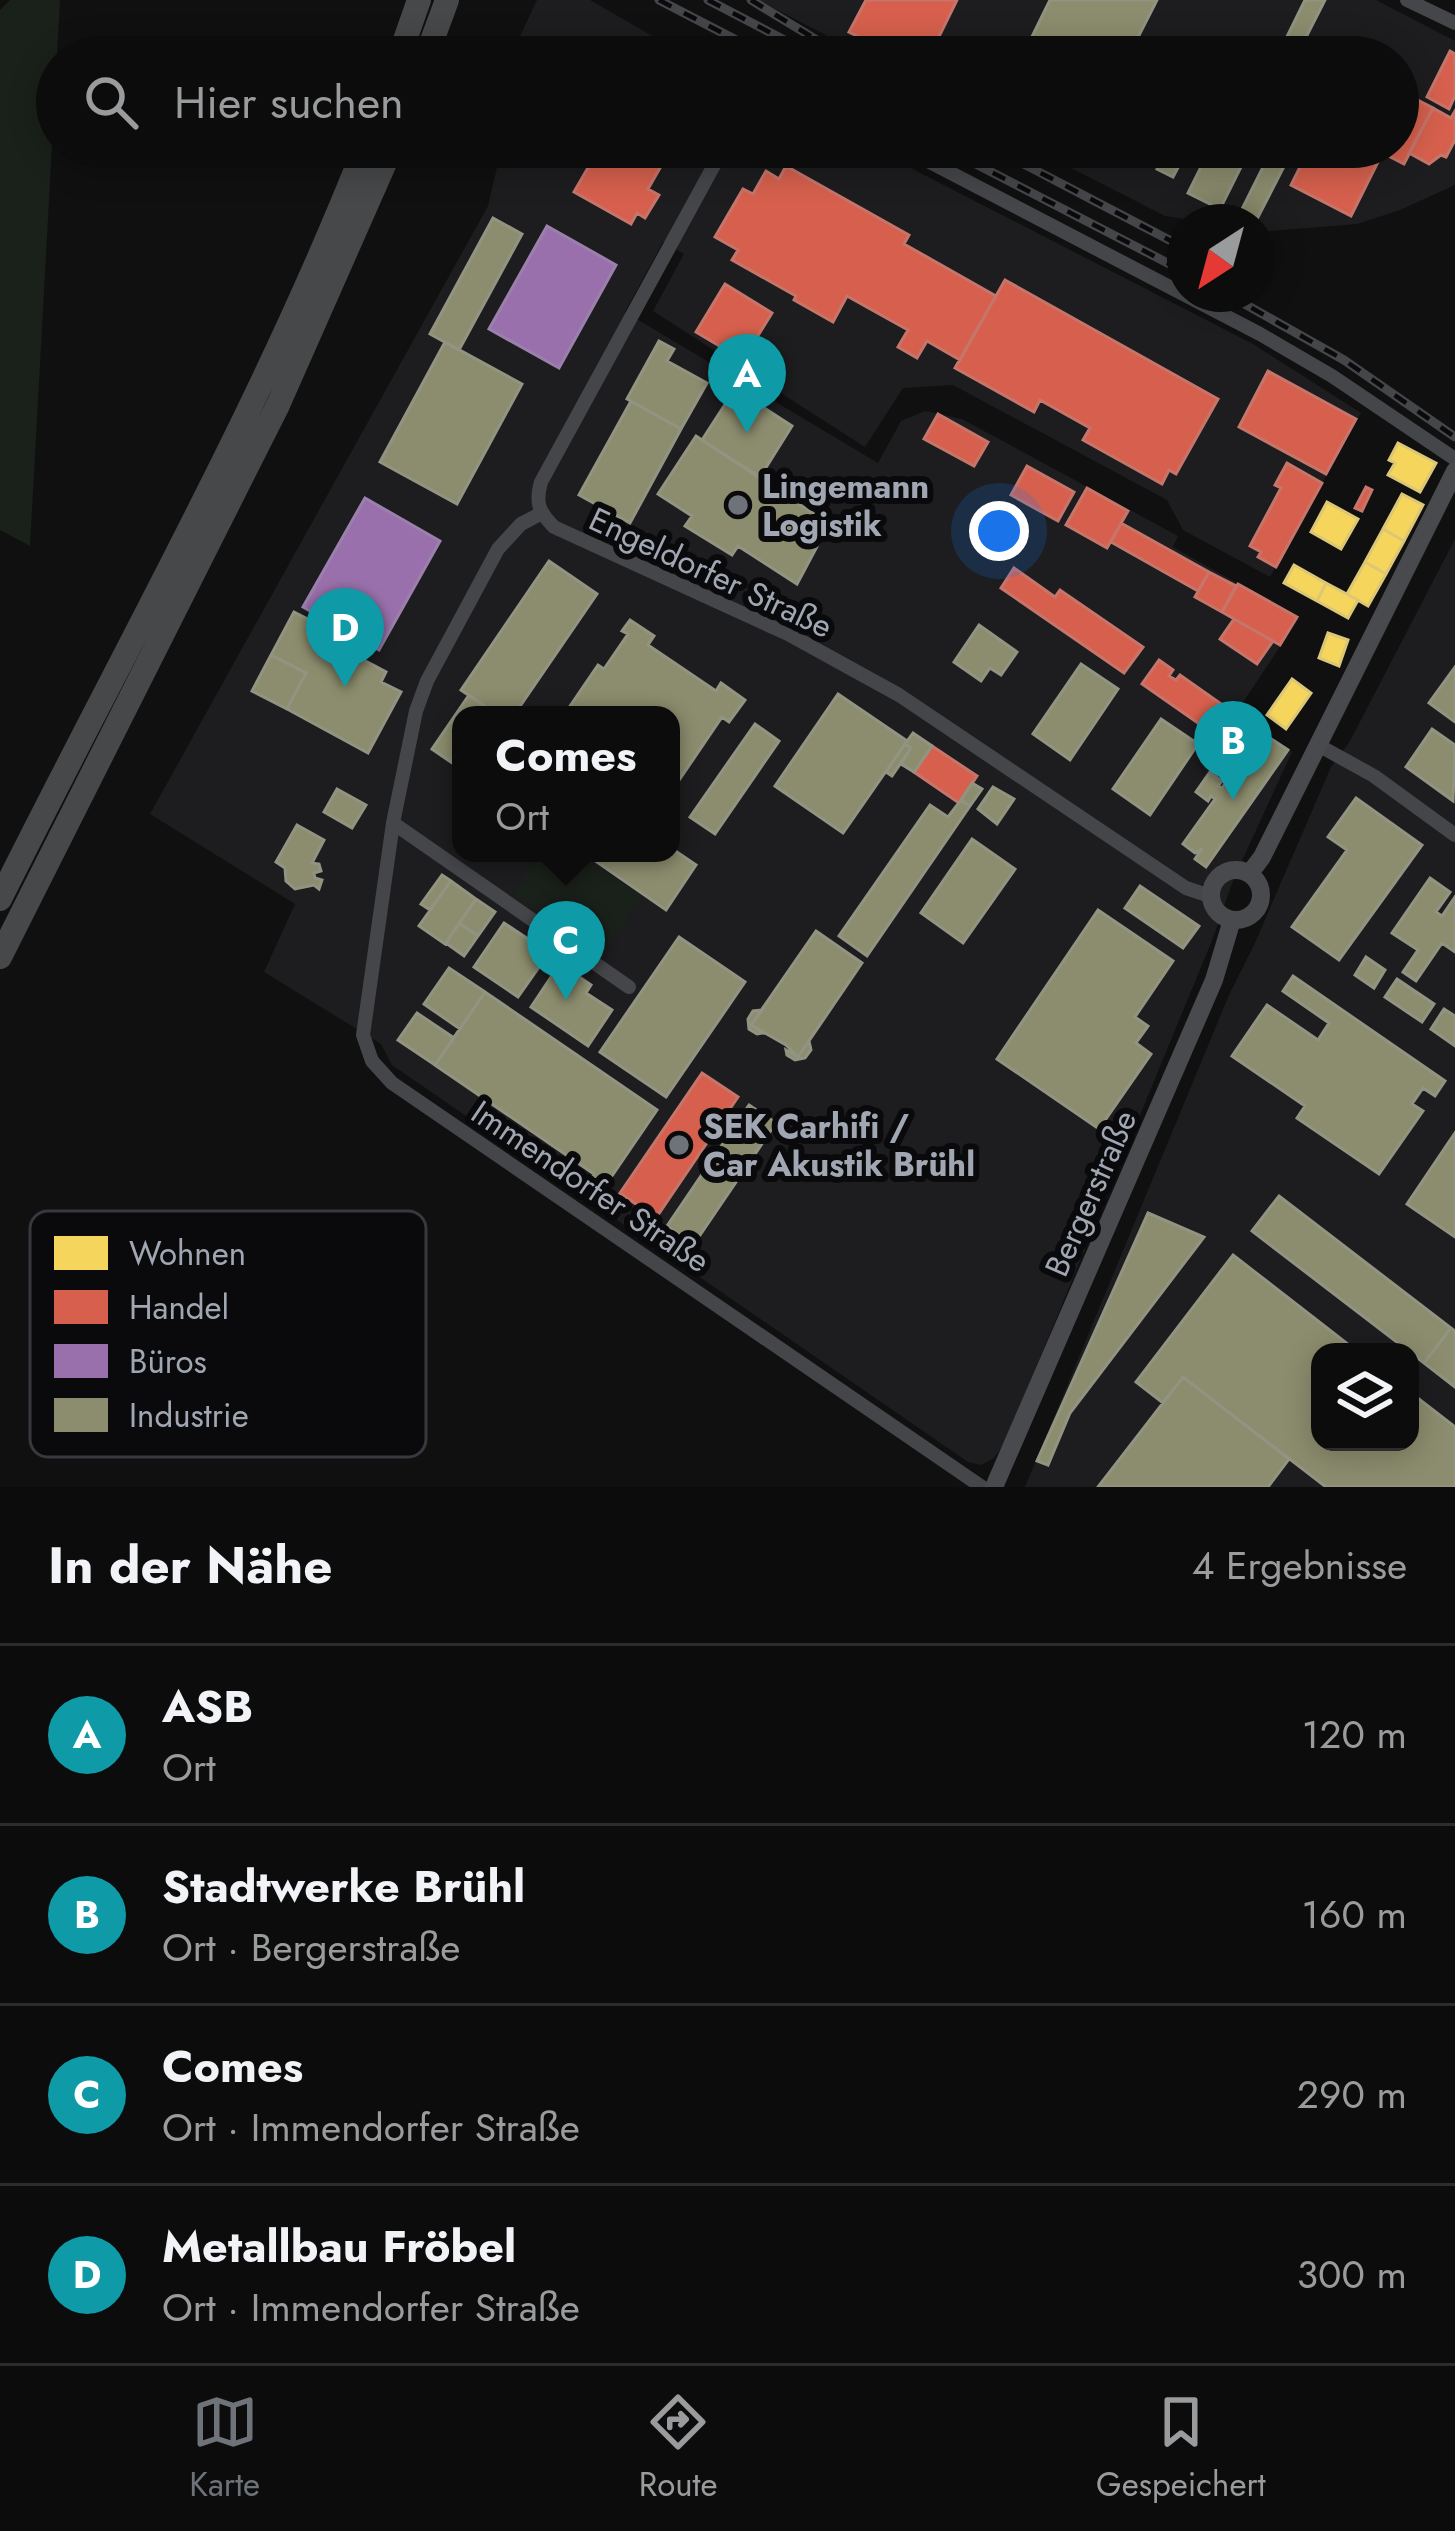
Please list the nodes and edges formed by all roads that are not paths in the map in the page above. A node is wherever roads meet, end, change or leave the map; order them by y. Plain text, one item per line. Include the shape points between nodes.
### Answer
1 (419, 0) edge
2 (447, 0) edge
3 (1407, 0) edge
4 (1455, 23) edge
5 (406, 36) edge
6 (434, 36) edge
7 (355, 168) edge
8 (383, 168) edge
9 (713, 168) edge
10 (941, 168) edge
11 (1455, 459) edge
12 (1455, 471) edge
13 (540, 514) junction
14 (1318, 745) junction
15 (393, 823) junction
16 (1455, 835) edge
17 (1250, 873) junction
18 (1210, 896) junction
19 (0, 898) edge
20 (1232, 920) junction
21 (0, 957) edge
22 (629, 987) dead end
23 (982, 1487) edge
24 (994, 1487) edge

1 - 5 highway
2 - 6 highway
3 - 4 street
7 - 19 highway via 233,440
8 - 21 highway via 278,405
9 - 13 street, Engeldorfer Straße via 541,482
10 - 11 street via 1269,339
12 - 14 street
13 - 15 street, Immendorfer Straße via 498,549 427,681
13 - 18 street, Engeldorfer Straße via 899,695 1186,888
14 - 16 street
14 - 17 street
15 - 22 street
15 - 23 street, Immendorfer Straße via 363,1035 372,1061 392,1083
17 - 18 street via 1223,873
17 - 20 street via 1261,889 1258,908
18 - 20 street
20 - 24 street, Bergerstraße via 1214,980

